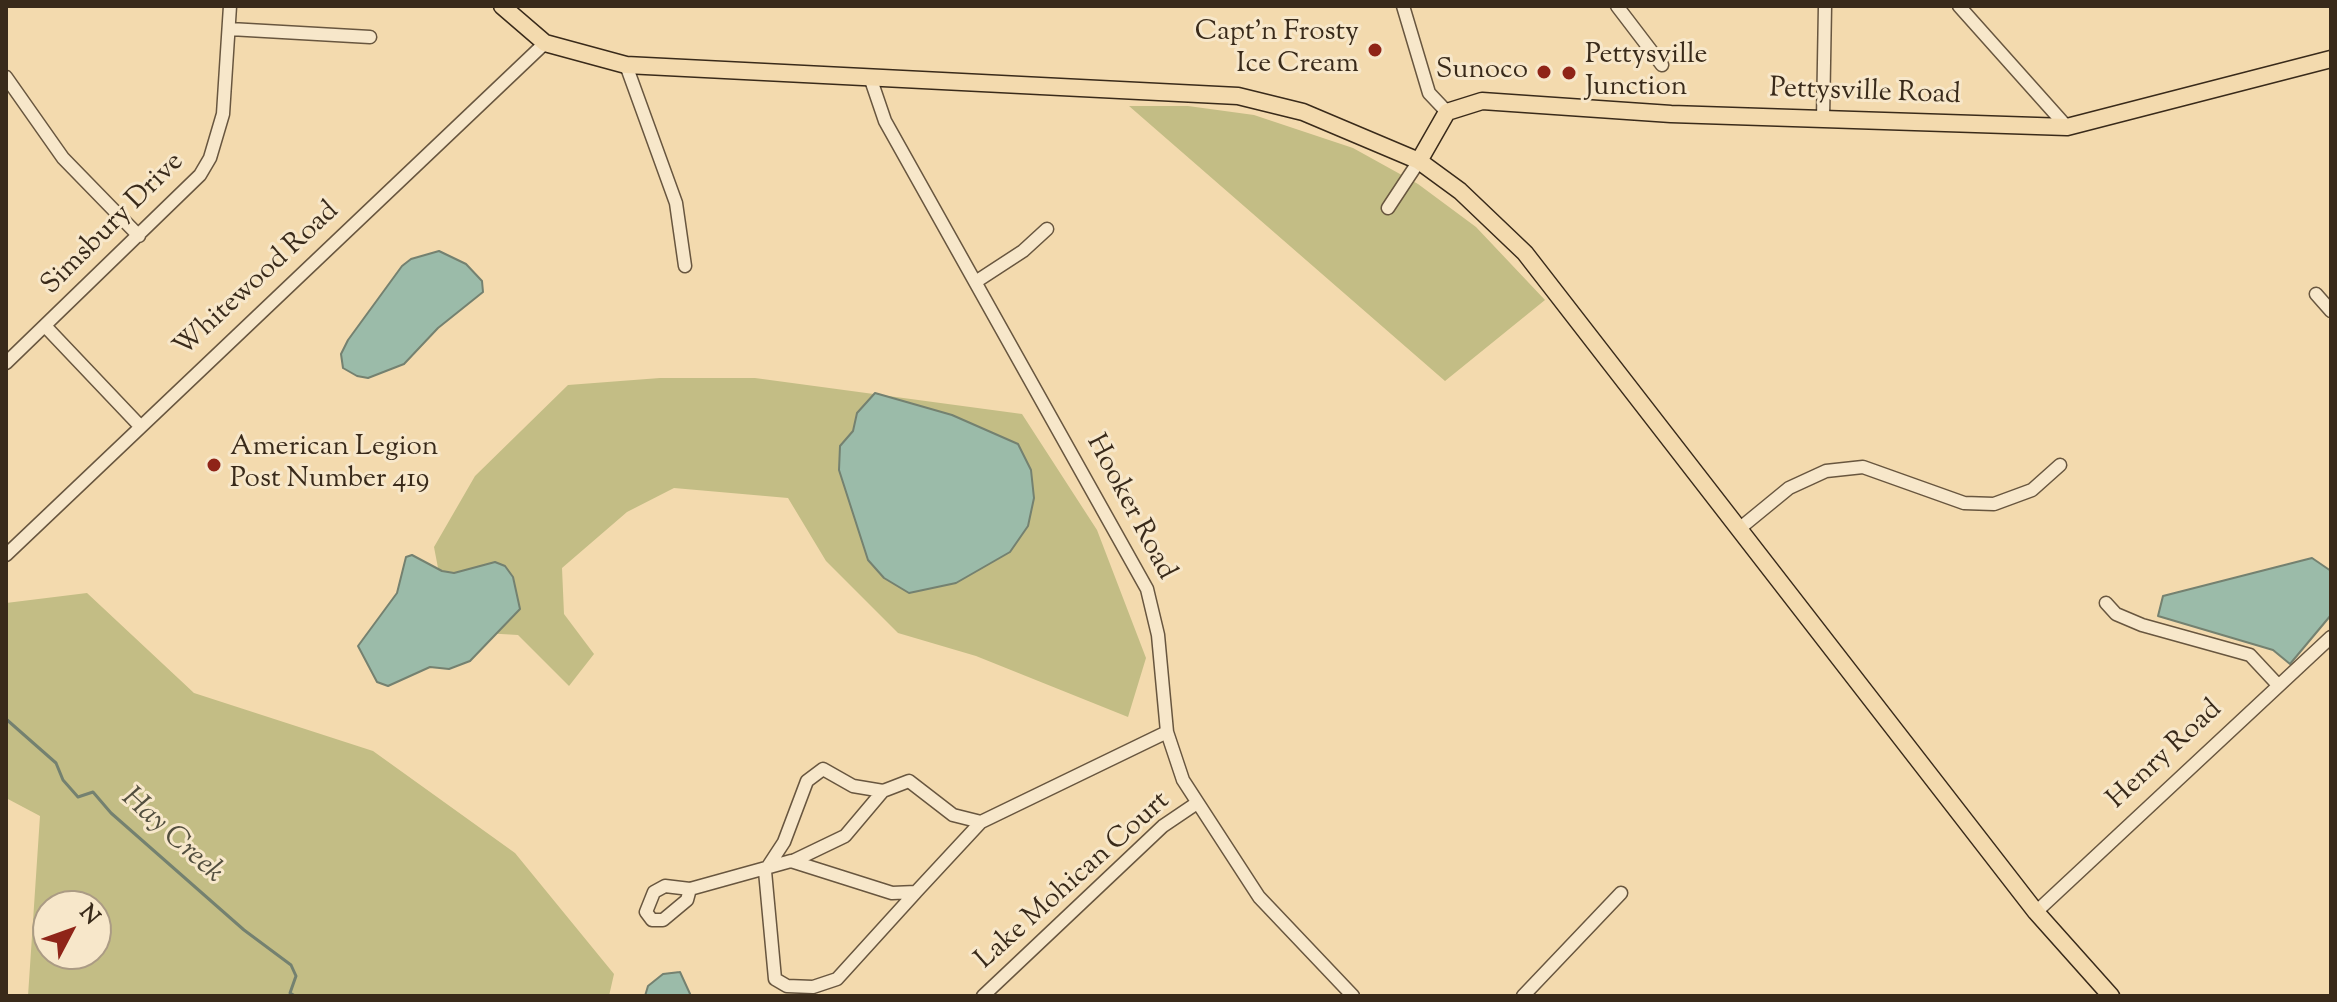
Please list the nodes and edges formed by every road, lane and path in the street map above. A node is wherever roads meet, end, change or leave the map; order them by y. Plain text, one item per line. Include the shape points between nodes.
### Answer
1 (230, 6) edge
2 (502, 6) edge
3 (1403, 6) edge
4 (1617, 6) edge
5 (1825, 6) edge
6 (1959, 6) edge
7 (230, 29) junction
8 (370, 37) dead end
9 (545, 43) junction
10 (2331, 59) edge
11 (626, 65) junction
12 (1662, 65) dead end
13 (6, 77) edge
14 (870, 77) junction
15 (1447, 112) junction
16 (1823, 119) junction
17 (2067, 127) junction
18 (1419, 161) junction
19 (1388, 208) dead end
20 (1047, 229) dead end
21 (139, 236) junction
22 (685, 266) dead end
23 (977, 281) junction
24 (2316, 294) dead end
25 (2331, 311) edge
26 (46, 327) junction
27 (6, 363) edge
28 (140, 426) junction
29 (2060, 465) dead end
30 (1739, 529) junction
31 (6, 555) edge
32 (2106, 603) dead end
33 (2331, 637) edge
34 (2278, 685) junction
35 (1167, 732) junction
36 (883, 791) junction
37 (1197, 803) junction
38 (981, 822) junction
39 (791, 861) junction
40 (765, 871) junction
41 (690, 889) dead end
42 (916, 892) junction
43 (1621, 893) dead end
44 (2036, 912) junction
45 (983, 996) edge
46 (1353, 996) edge
47 (1523, 996) edge
48 (2111, 996) edge

1 - 7 street, Simsbury Drive
2 - 9 main road
3 - 15 street via 1429,93
4 - 12 street
5 - 16 street
6 - 17 street
7 - 8 street
7 - 21 street, Simsbury Drive via 223,114 210,158 188,189
9 - 11 main road
9 - 28 street, Whitewood Road
10 - 17 main road, Pettysville Road
11 - 14 main road
11 - 22 street via 676,203
13 - 21 street via 63,158
14 - 18 main road via 1249,97 1303,112
14 - 23 street, Hooker Road via 885,121
15 - 16 main road, Pettysville Road via 1482,101
15 - 18 main road
16 - 17 main road, Pettysville Road
18 - 19 street
18 - 30 main road via 1460,191 1525,253
20 - 23 street
21 - 26 street, Simsbury Drive
23 - 35 street, Hooker Road via 1147,589 1158,635
24 - 25 street
26 - 27 street, Simsbury Drive
26 - 28 street
28 - 31 street, Whitewood Road
29 - 30 street via 2032,490 1994,504 1964,503 1863,467 1826,471 1789,488
30 - 44 main road
32 - 34 street via 2116,614 2142,625 2250,655
33 - 34 street, Henry Road
34 - 44 street, Henry Road
35 - 37 street, Hooker Road
35 - 38 street
36 - 38 street via 909,781 953,815
36 - 39 street via 845,836
36 - 40 street via 865,790 818,770 807,781 784,842
37 - 45 street, Lake Mohican Court via 1163,826
37 - 46 street, Hooker Road via 1259,897
38 - 42 street
39 - 40 street
39 - 42 street via 892,893
40 - 41 street
40 - 42 street via 774,976 787,986 813,987 837,979
43 - 47 street
44 - 48 main road

